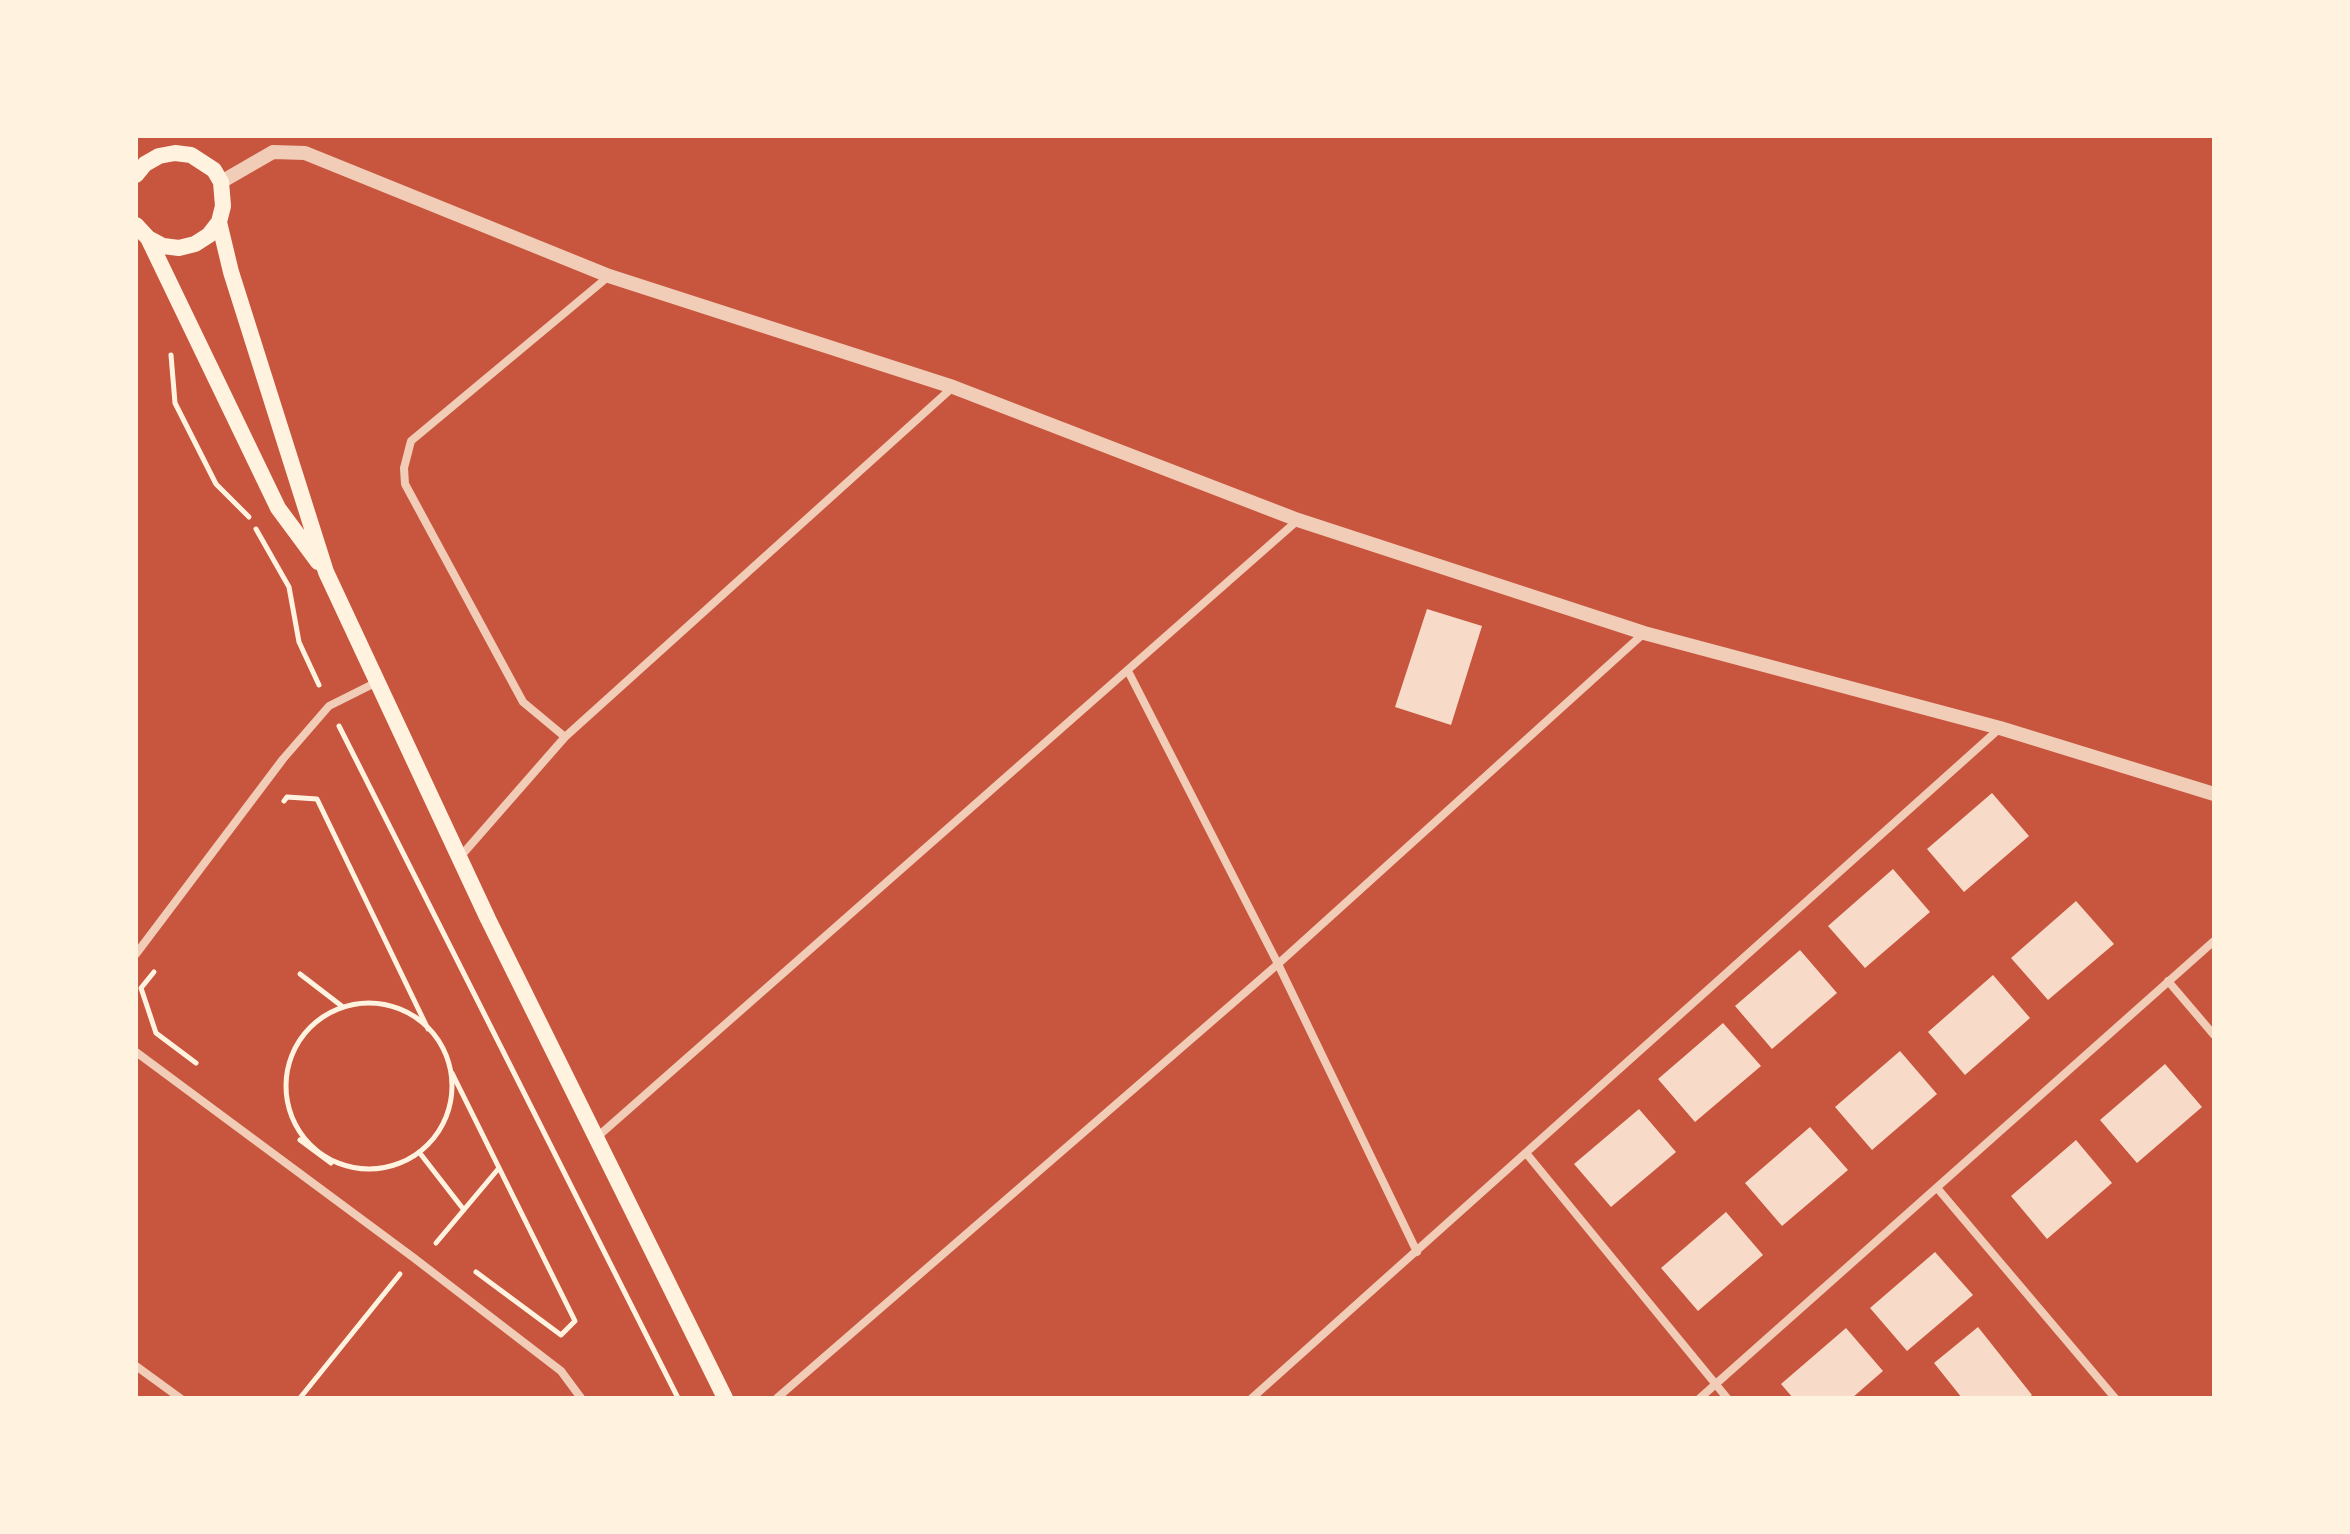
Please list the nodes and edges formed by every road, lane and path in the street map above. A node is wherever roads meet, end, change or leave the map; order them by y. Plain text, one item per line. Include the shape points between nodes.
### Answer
1 (180, 136) edge
2 (185, 155) junction
3 (136, 175) edge
4 (221, 182) junction
5 (219, 222) junction
6 (140, 232) edge
7 (609, 276) junction
8 (171, 348) dead end
9 (953, 387) junction
10 (1298, 520) junction
11 (326, 572) junction
12 (1644, 633) junction
13 (1128, 671) junction
14 (377, 682) junction
15 (329, 706) junction
16 (2000, 728) junction
17 (565, 737) junction
18 (2214, 794) edge
19 (278, 809) dead end
20 (460, 857) junction
21 (2214, 941) edge
22 (136, 954) edge
23 (1278, 964) junction
24 (160, 965) dead end
25 (300, 974) dead end
26 (2168, 981) junction
27 (343, 1008) junction
28 (428, 1029) junction
29 (2214, 1035) edge
30 (136, 1052) edge
31 (204, 1069) dead end
32 (452, 1073) junction
33 (288, 1132) dead end
34 (595, 1139) junction
35 (419, 1152) junction
36 (318, 1153) junction
37 (1526, 1153) junction
38 (499, 1168) junction
39 (341, 1172) dead end
40 (1938, 1189) junction
41 (464, 1210) junction
42 (424, 1234) dead end
43 (436, 1243) junction
44 (449, 1252) dead end
45 (1417, 1252) junction
46 (414, 1258) junction
47 (474, 1270) dead end
48 (136, 1366) edge
49 (1715, 1384) junction
50 (180, 1398) edge
51 (300, 1398) edge
52 (581, 1398) edge
53 (678, 1398) edge
54 (725, 1398) edge
55 (777, 1398) edge
56 (1252, 1398) edge
57 (1700, 1398) edge
58 (1727, 1398) edge
59 (2115, 1398) edge

1 - 2 main road
2 - 3 main road via 159,156
2 - 4 main road via 205,163
4 - 5 main road
4 - 7 street via 273,152 305,153
5 - 6 main road via 209,235 187,246 163,246
5 - 11 main road
6 - 11 main road via 278,508
7 - 9 street
7 - 17 street via 411,441 404,468 405,484 523,702
8 - 15 path via 175,403 216,484 248,515 289,587 299,642
9 - 10 street
9 - 17 street
10 - 12 street
10 - 13 street
11 - 14 main road
12 - 16 street
12 - 23 street
13 - 23 street
13 - 34 street
14 - 15 street
14 - 20 main road
15 - 22 street
15 - 53 path
16 - 18 street
16 - 37 street
17 - 20 street
19 - 28 path via 287,797 317,799
20 - 34 main road
21 - 26 street
23 - 45 street
23 - 55 street
24 - 31 path via 141,988 156,1033
25 - 27 path
26 - 29 street
26 - 40 street
27 - 28 path via 377,1003 404,1010
27 - 36 path via 326,1014 305,1032 285,1080 293,1119
28 - 32 path via 443,1047
30 - 46 street
32 - 35 path via 451,1102 442,1128
32 - 38 path
33 - 36 path
34 - 54 main road
35 - 36 path via 399,1164 371,1170 343,1166
35 - 41 path
36 - 39 path
37 - 45 street
37 - 49 street
38 - 41 path
38 - 47 path via 575,1321 561,1335
40 - 49 street
40 - 59 street
41 - 43 path
42 - 43 path
43 - 44 path
45 - 56 street
46 - 51 path
46 - 52 street via 561,1371
48 - 50 street
49 - 57 street
49 - 58 street

